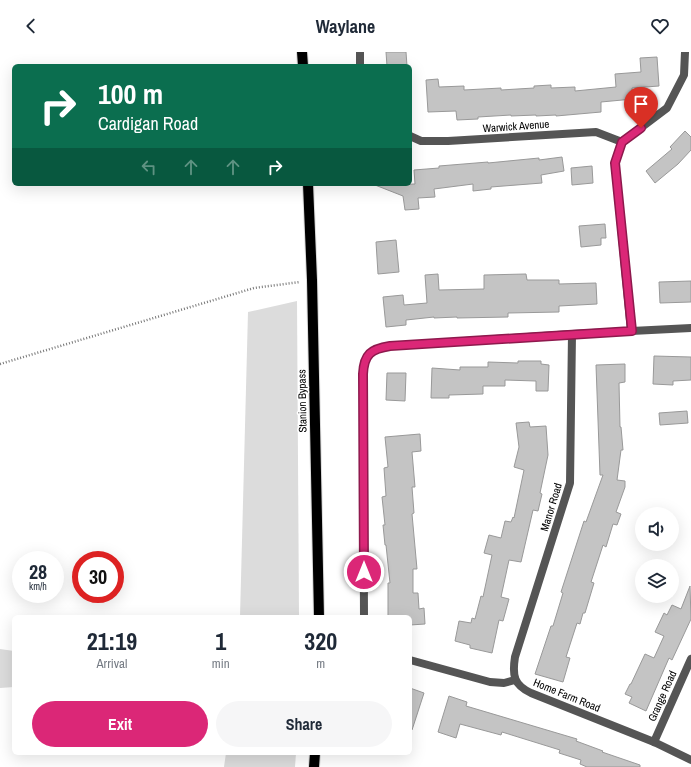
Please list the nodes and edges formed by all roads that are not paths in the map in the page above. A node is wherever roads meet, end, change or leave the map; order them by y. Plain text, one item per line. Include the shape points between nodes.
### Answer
1 (302, 52) edge
2 (360, 52) edge
3 (686, 52) edge
4 (303, 64) edge
5 (360, 64) edge
6 (412, 137) edge
7 (622, 142) junction
8 (308, 186) edge
9 (691, 328) edge
10 (632, 331) junction
11 (572, 334) junction
12 (319, 615) edge
13 (364, 615) edge
14 (691, 659) edge
15 (412, 661) edge
16 (515, 680) junction
17 (654, 742) junction
18 (315, 755) edge
19 (691, 760) edge
20 (314, 767) edge

1 - 4 main road
2 - 5 street
3 - 7 street via 684,75 667,108
6 - 7 street, Warwick Avenue via 421,142 596,132
7 - 10 street via 615,163
8 - 12 main road, Stanion Bypass
9 - 10 street
10 - 11 street
11 - 13 street via 390,346 378,348 369,354 363,364
11 - 16 street, Manor Road via 570,482 514,657
14 - 17 street, Grange Road
15 - 16 street via 490,682 504,683
16 - 17 street, Home Farm Road via 531,693
17 - 19 street, Home Farm Road
18 - 20 main road

